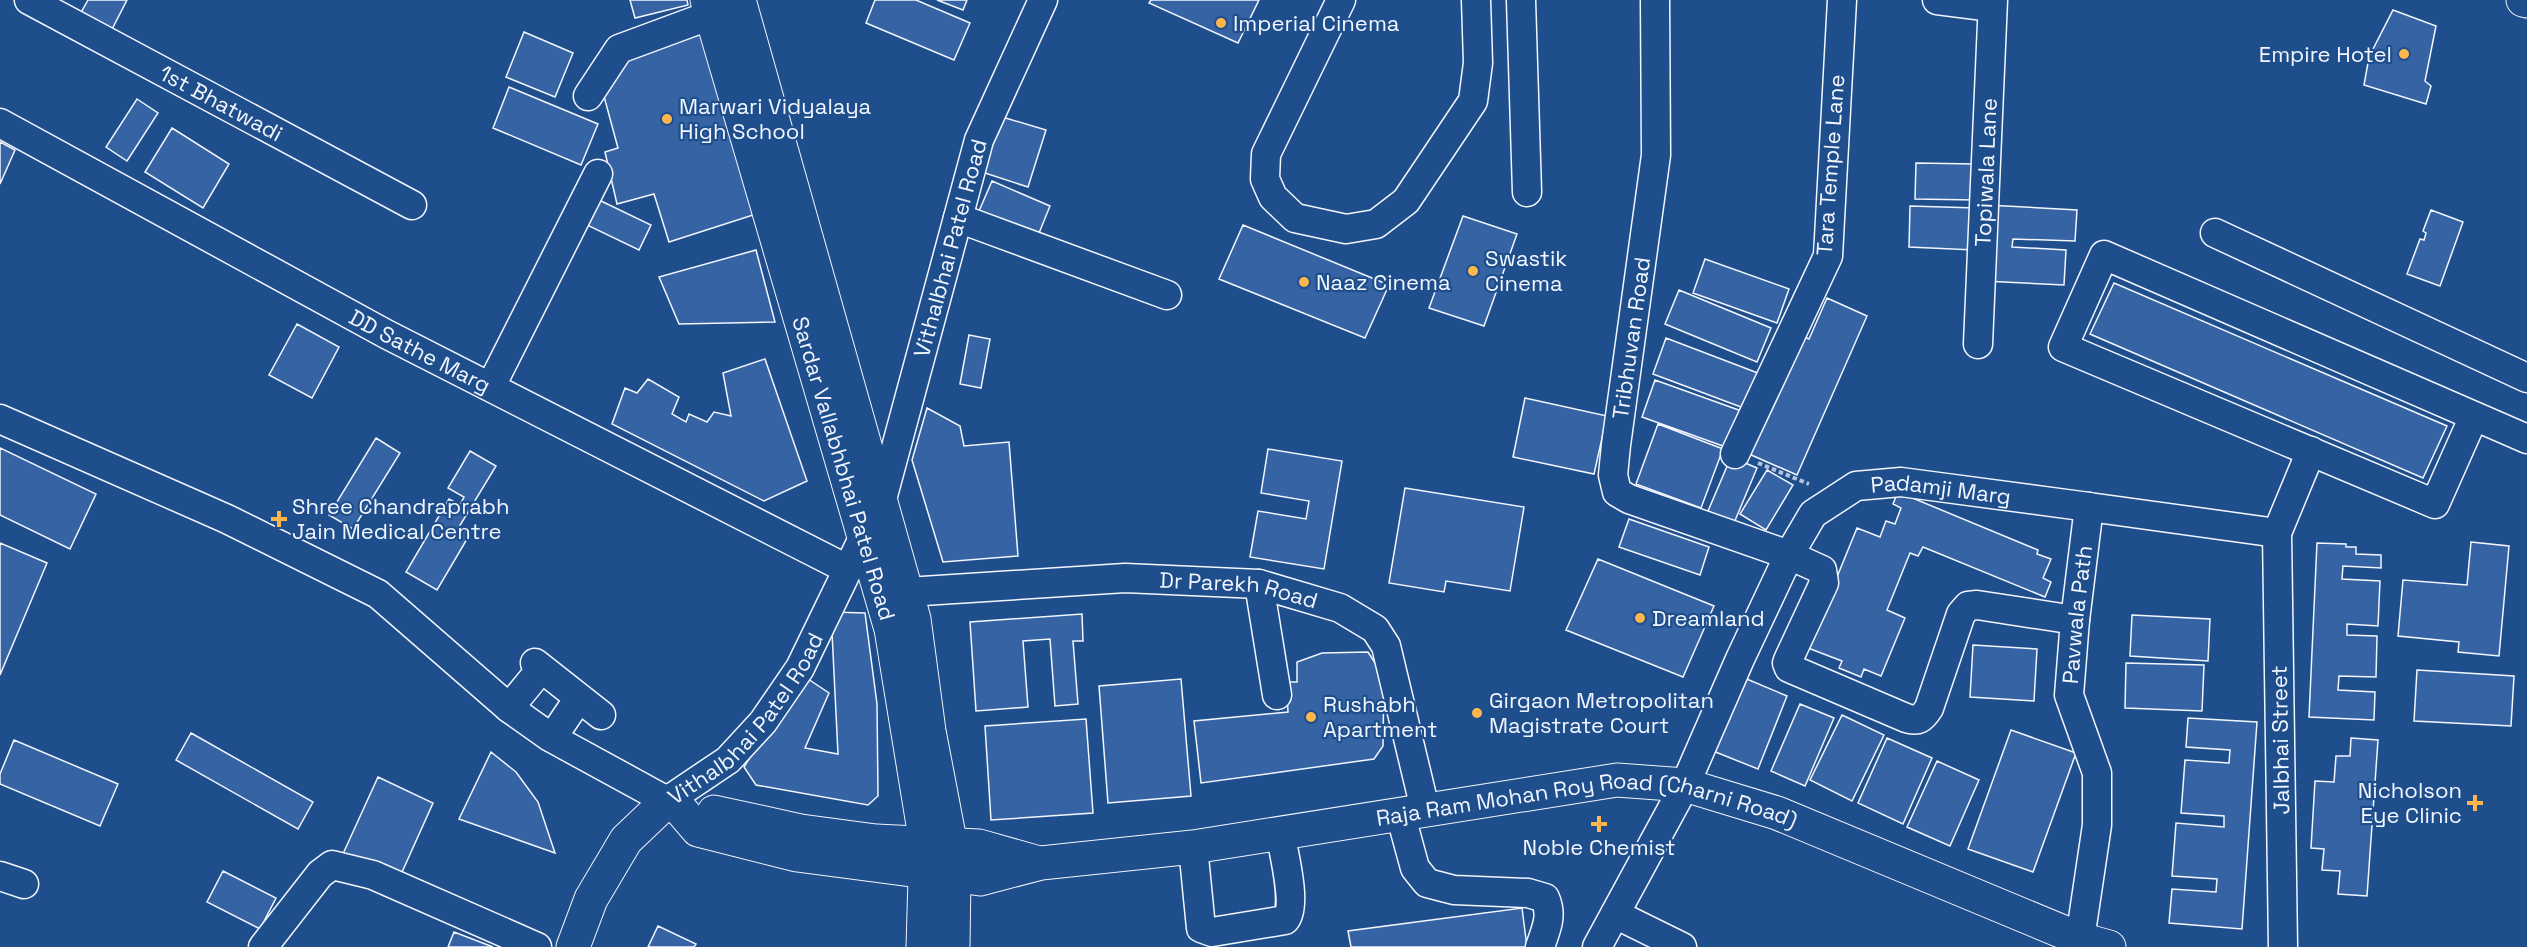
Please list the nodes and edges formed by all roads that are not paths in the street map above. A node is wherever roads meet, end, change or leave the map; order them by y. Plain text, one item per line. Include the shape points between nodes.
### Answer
1 (29, 0) edge
2 (1043, 0) edge
3 (1341, 0) edge
4 (1476, 0) edge
5 (1521, 0) edge
6 (1655, 0) edge
7 (1842, 0) edge
8 (1937, 0) edge
9 (1992, 3) edge
10 (719, 5) edge
11 (588, 96) dead end
12 (0, 123) edge
13 (598, 174) dead end
14 (1527, 192) dead end
15 (412, 205) dead end
16 (958, 218) junction
17 (2215, 233) dead end
18 (1167, 295) dead end
19 (1978, 344) dead end
20 (2527, 378) edge
21 (491, 386) junction
22 (2474, 416) junction
23 (0, 419) edge
24 (2527, 439) edge
25 (2311, 451) junction
26 (1735, 454) road end
27 (881, 503) junction
28 (2089, 507) junction
29 (2277, 533) junction
30 (864, 536) junction
31 (1789, 555) junction
32 (848, 569) junction
33 (1259, 584) junction
34 (907, 592) junction
35 (2075, 620) junction
36 (1277, 695) dead end
37 (509, 708) junction
38 (552, 738) junction
39 (1685, 785) junction
40 (673, 805) junction
41 (1412, 811) junction
42 (1280, 832) junction
43 (1193, 846) junction
44 (939, 859) junction
45 (1615, 914) junction
46 (2088, 944) edge
47 (263, 947) edge
48 (537, 947) edge
49 (573, 947) edge
50 (923, 947) edge
51 (953, 947) edge
52 (1540, 947) edge
53 (1597, 947) edge
54 (1682, 947) edge
55 (2283, 947) edge

1 - 15 street, 1st Bhatwadi
2 - 16 street, Vithalbhai Patel Road via 979,140
3 - 4 street via 1266,154 1265,179 1273,197 1295,218 1346,230 1376,224 1406,201 1473,101 1478,63
5 - 14 street
6 - 31 street, Tribhuvan Road via 1656,155 1616,444 1613,475 1617,492
7 - 26 street, Tara Temple Lane via 1828,256
8 - 9 street
9 - 19 street, Topiwala Lane
10 - 11 street via 619,49
10 - 27 main road, Sardar Vallabhbhai Patel Road
10 - 30 main road, Sardar Vallabhbhai Patel Road
12 - 21 street, DD Sathe Marg via 386,334
13 - 21 street
16 - 18 street
16 - 27 street, Vithalbhai Patel Road
17 - 20 street
21 - 32 street, DD Sathe Marg
22 - 24 street
22 - 25 street via 2435,504
22 - 25 street via 2104,255 2063,347
23 - 37 street, Raja Ram Mohan Roy Road (Charni Road) via 227,519 378,594
25 - 29 street
27 - 34 main road, Sardar Vallabhbhai Patel Road
28 - 29 street
28 - 31 street, Padamji Marg via 1901,482 1856,486 1813,514
28 - 35 street, Pavwala Path
29 - 55 street, Jalbhai Street
30 - 32 street, Vithalbhai Patel Road
30 - 44 main road, Sardar Vallabhbhai Patel Road via 891,629
31 - 35 street via 1822,570 1824,576 1787,663 1790,668 1914,721 1923,718 1929,708 1960,614 1968,606
31 - 39 street, Padamji Marg
32 - 40 street, Vithalbhai Patel Road via 800,668 763,722 728,760
33 - 34 street, Dr Parekh Road via 1125,578
33 - 36 street
33 - 41 street, Dr Parekh Road via 1340,608 1375,629 1386,646
34 - 44 main road, Sardar Vallabhbhai Patel Road via 929,731
35 - 46 street, Pavwala Path via 2069,695 2097,773
37 - 38 street, Raja Ram Mohan Roy Road (Charni Road)
37 - 38 street via 538,666 590,707
38 - 40 street, Raja Ram Mohan Roy Road (Charni Road)
39 - 41 main road, Raja Ram Mohan Roy Road (Charni Road) via 1617,780
39 - 45 street, Padamji Marg
39 - 46 main road, Raja Ram Mohan Roy Road (Charni Road) via 1777,813
40 - 44 main road, Raja Ram Mohan Roy Road (Charni Road) via 706,810 799,843
40 - 49 main road, Vithalbhai Patel Road via 626,840 591,899
41 - 42 main road, Raja Ram Mohan Roy Road (Charni Road)
41 - 52 street, Dr Parekh Road via 1415,868 1427,883 1454,890 1528,893 1545,898 1550,910
42 - 43 main road, Raja Ram Mohan Roy Road (Charni Road)
42 - 43 street via 1291,902 1289,916 1285,920 1212,932 1202,928
43 - 44 main road, Raja Ram Mohan Roy Road (Charni Road) via 1041,863 980,879
44 - 50 main road, Sardar Vallabhbhai Patel Road
44 - 51 main road, Sardar Vallabhbhai Patel Road
45 - 53 street, Padamji Marg
45 - 54 street
47 - 48 street via 320,874 332,865 373,875

